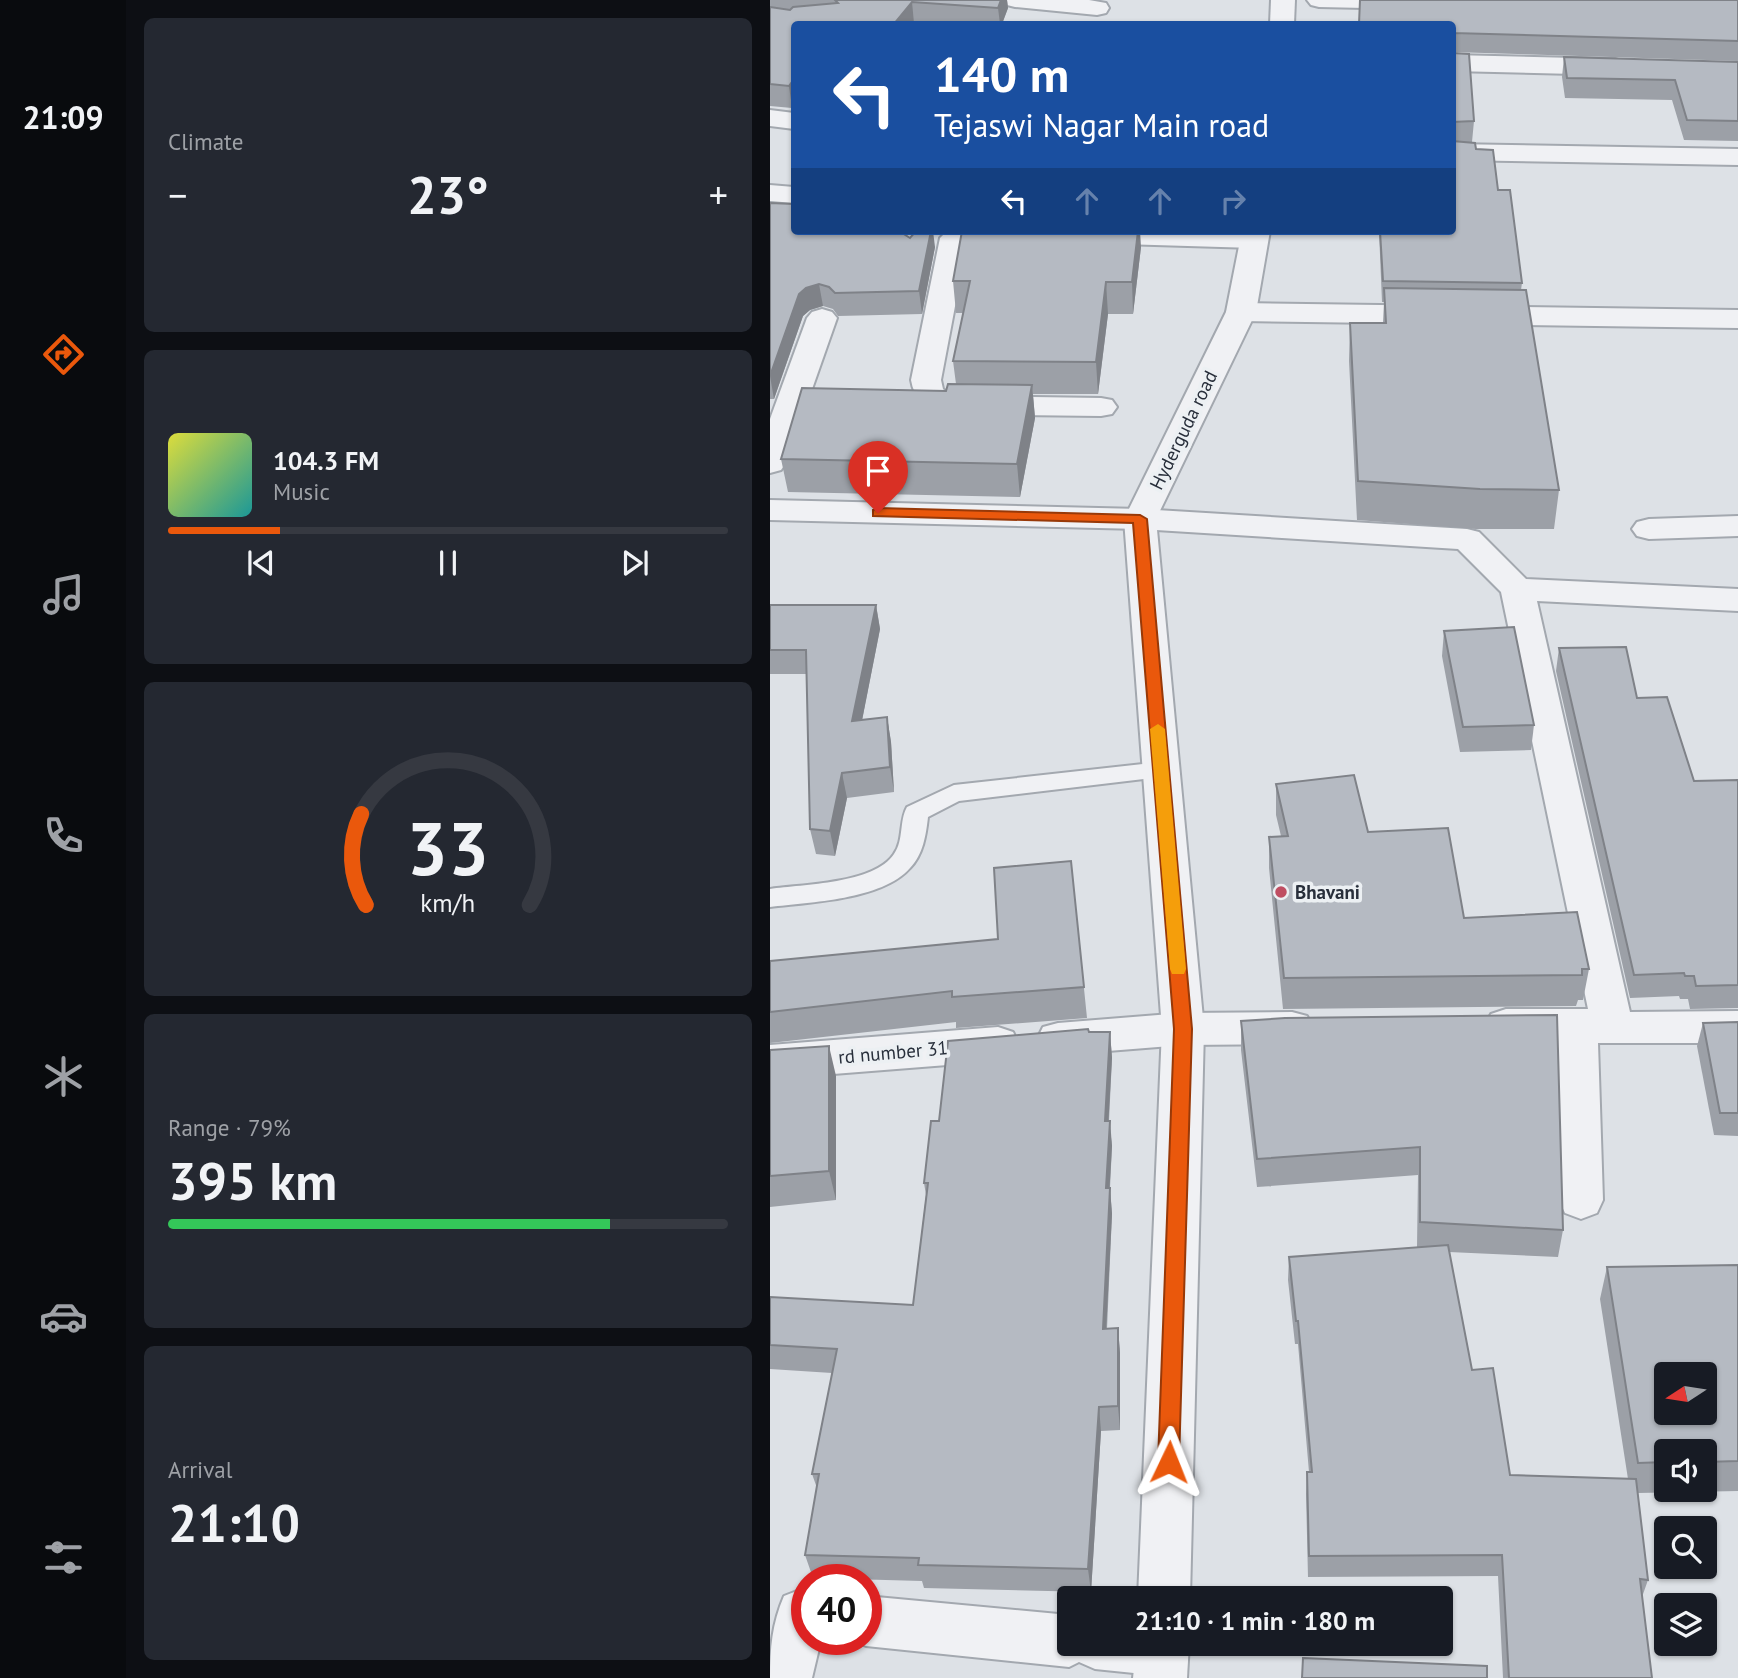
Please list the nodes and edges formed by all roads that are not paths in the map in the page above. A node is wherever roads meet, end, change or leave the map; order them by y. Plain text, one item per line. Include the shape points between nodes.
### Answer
1 (1015, 0) edge
2 (1283, 0) edge
3 (1319, 0) edge
4 (1431, 2) edge
5 (1096, 11) edge
6 (1282, 21) edge
7 (1456, 63) edge
8 (1643, 68) edge
9 (770, 118) edge
10 (791, 121) edge
11 (1456, 152) edge
12 (1738, 157) edge
13 (770, 194) edge
14 (791, 195) edge
15 (962, 235) edge
16 (1255, 235) edge
17 (1241, 312) junction
18 (822, 318) dead end
19 (1738, 319) edge
20 (1101, 407) dead end
21 (770, 463) edge
22 (770, 510) edge
23 (1140, 519) junction
24 (1738, 526) edge
25 (1648, 529) dead end
26 (1517, 589) junction
27 (1738, 600) edge
28 (1161, 770) junction
29 (770, 898) edge
30 (1468, 1025) edge
31 (1595, 1026) junction
32 (1332, 1027) edge
33 (1738, 1027) edge
34 (1183, 1029) junction
35 (770, 1062) edge
36 (1581, 1200) dead end
37 (1164, 1586) edge
38 (882, 1623) edge
39 (791, 1630) edge
40 (1057, 1640) edge
41 (785, 1678) edge

1 - 5 street
2 - 6 street
3 - 4 street
7 - 8 street
9 - 10 street
11 - 12 street
13 - 14 street
15 - 20 street via 954,238 926,380 928,392 943,405
16 - 17 street, Hyderguda road
17 - 19 street
17 - 23 street, Hyderguda road
18 - 21 street via 793,430
22 - 23 street via 907,504
23 - 26 street via 1467,539
23 - 28 street
24 - 25 street
26 - 27 street
26 - 31 street
28 - 29 lane via 954,793 916,813 915,834 901,863 875,881
28 - 34 street
30 - 31 street
31 - 33 street
31 - 36 street
32 - 34 street, rd number 31
34 - 35 street, rd number 31
34 - 37 street
38 - 40 street
39 - 41 street

